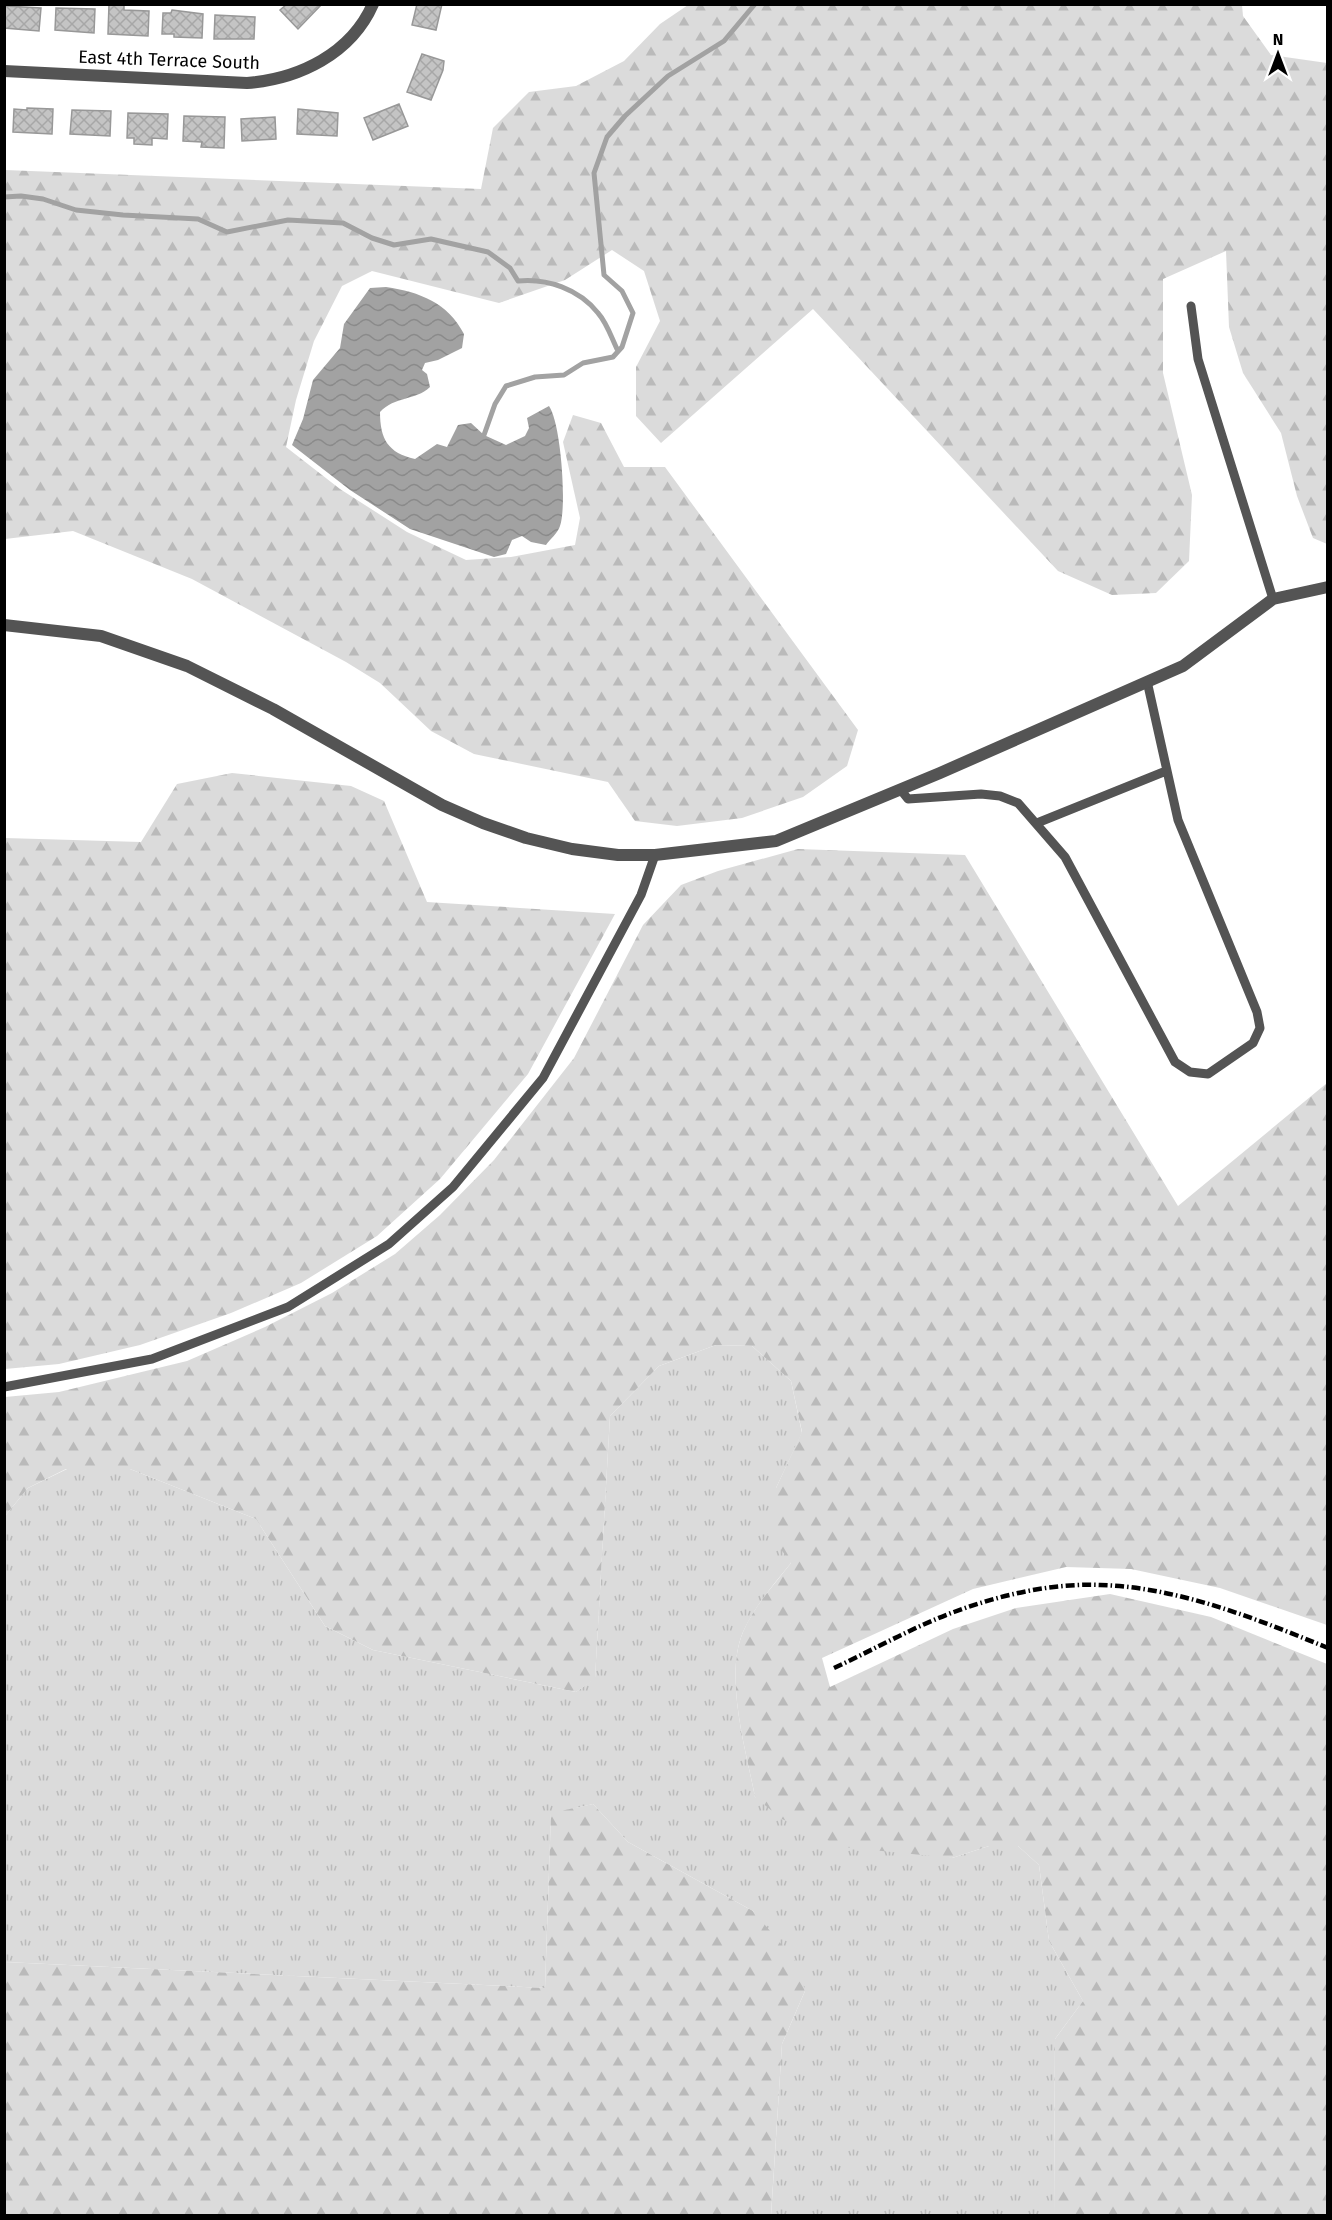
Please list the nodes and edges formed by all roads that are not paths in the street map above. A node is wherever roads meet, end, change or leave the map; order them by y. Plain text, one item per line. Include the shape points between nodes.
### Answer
1 (373, 4) edge
2 (4, 71) edge
3 (1191, 306) dead end
4 (1328, 587) edge
5 (1273, 599) junction
6 (4, 626) edge
7 (1148, 681) junction
8 (1166, 771) junction
9 (900, 789) junction
10 (1037, 823) junction
11 (654, 855) junction
12 (4, 1387) edge

1 - 2 street, East 4th Terrace South via 348,41 298,74 273,81 247,84
3 - 5 lane via 1198,359
4 - 5 street
5 - 7 street via 1183,666
6 - 11 street via 101,636 187,666 483,824 572,849
7 - 8 lane
7 - 9 street
8 - 10 lane
8 - 10 lane via 1178,820 1257,1012 1260,1028 1253,1043 1208,1074 1190,1072 1175,1062 1065,857
9 - 10 lane via 908,798 920,800 1000,796 1018,804
9 - 11 street via 776,841
11 - 12 lane via 641,895 543,1078 453,1187 388,1244 288,1307 152,1359

